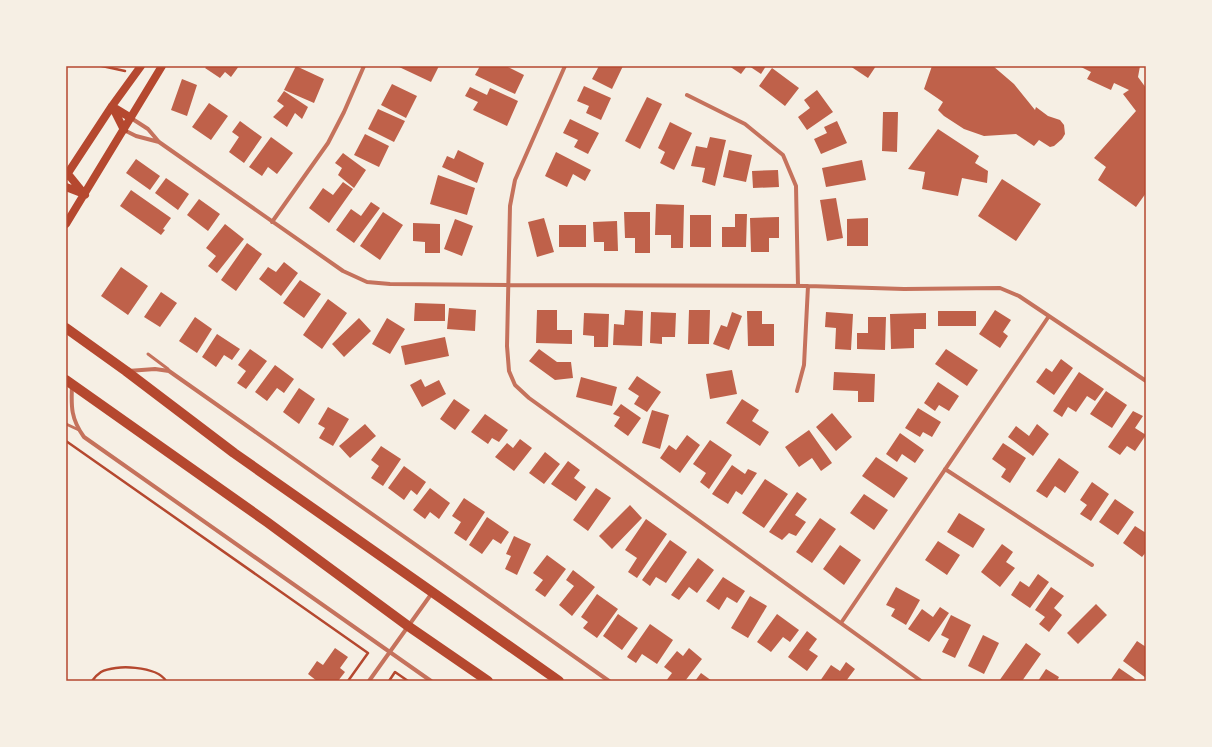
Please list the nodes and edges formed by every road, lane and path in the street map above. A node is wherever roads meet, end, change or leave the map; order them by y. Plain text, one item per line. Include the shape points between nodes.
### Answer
1 (141, 66) edge
2 (162, 66) edge
3 (364, 66) edge
4 (565, 66) edge
5 (687, 95) dead end
6 (112, 106) junction
7 (132, 118) junction
8 (124, 130) junction
9 (159, 142) junction
10 (67, 174) edge
11 (66, 187) edge
12 (85, 194) junction
13 (272, 222) junction
14 (66, 224) edge
15 (508, 285) junction
16 (798, 286) junction
17 (808, 286) junction
18 (1049, 316) junction
19 (66, 328) edge
20 (148, 354) dead end
21 (126, 371) junction
22 (169, 371) junction
23 (1146, 381) edge
24 (68, 382) edge
25 (798, 391) dead end
26 (66, 424) edge
27 (79, 430) junction
28 (66, 441) edge
29 (945, 469) junction
30 (1092, 565) dead end
31 (432, 593) junction
32 (841, 623) junction
33 (408, 626) junction
34 (390, 652) junction
35 (92, 681) edge
36 (166, 681) edge
37 (348, 681) edge
38 (369, 681) edge
39 (389, 681) edge
40 (408, 681) edge
41 (431, 681) edge
42 (488, 681) edge
43 (558, 681) edge
44 (610, 681) edge
45 (921, 681) edge

1 - 6 main road
2 - 7 main road
3 - 13 street via 328,143
4 - 15 street via 515,180 510,206
5 - 16 street via 745,124 783,155 796,186
6 - 7 main road
6 - 8 main road
6 - 10 main road
7 - 8 main road
7 - 9 street via 148,129
8 - 9 street
8 - 12 main road
9 - 13 street
10 - 12 main road
11 - 12 main road
12 - 14 main road
13 - 15 street via 343,271 367,282
15 - 16 street
15 - 32 street via 507,346 509,371 515,385 529,398
16 - 17 street
17 - 18 street via 1000,288 1019,296
17 - 25 street via 804,365
18 - 23 street
18 - 29 street
19 - 21 main road
20 - 22 lane
21 - 22 street
21 - 31 main road via 204,432
22 - 44 street
24 - 27 street via 73,417
24 - 33 main road via 267,522
26 - 27 lane
27 - 34 street via 92,443
28 - 37 path via 368,653
29 - 30 street
29 - 32 street
31 - 33 street
31 - 43 main road
32 - 45 street
33 - 34 street
33 - 42 main road
34 - 38 street
34 - 41 street
35 - 36 path via 102,671 120,667 154,672
39 - 40 path via 395,672

